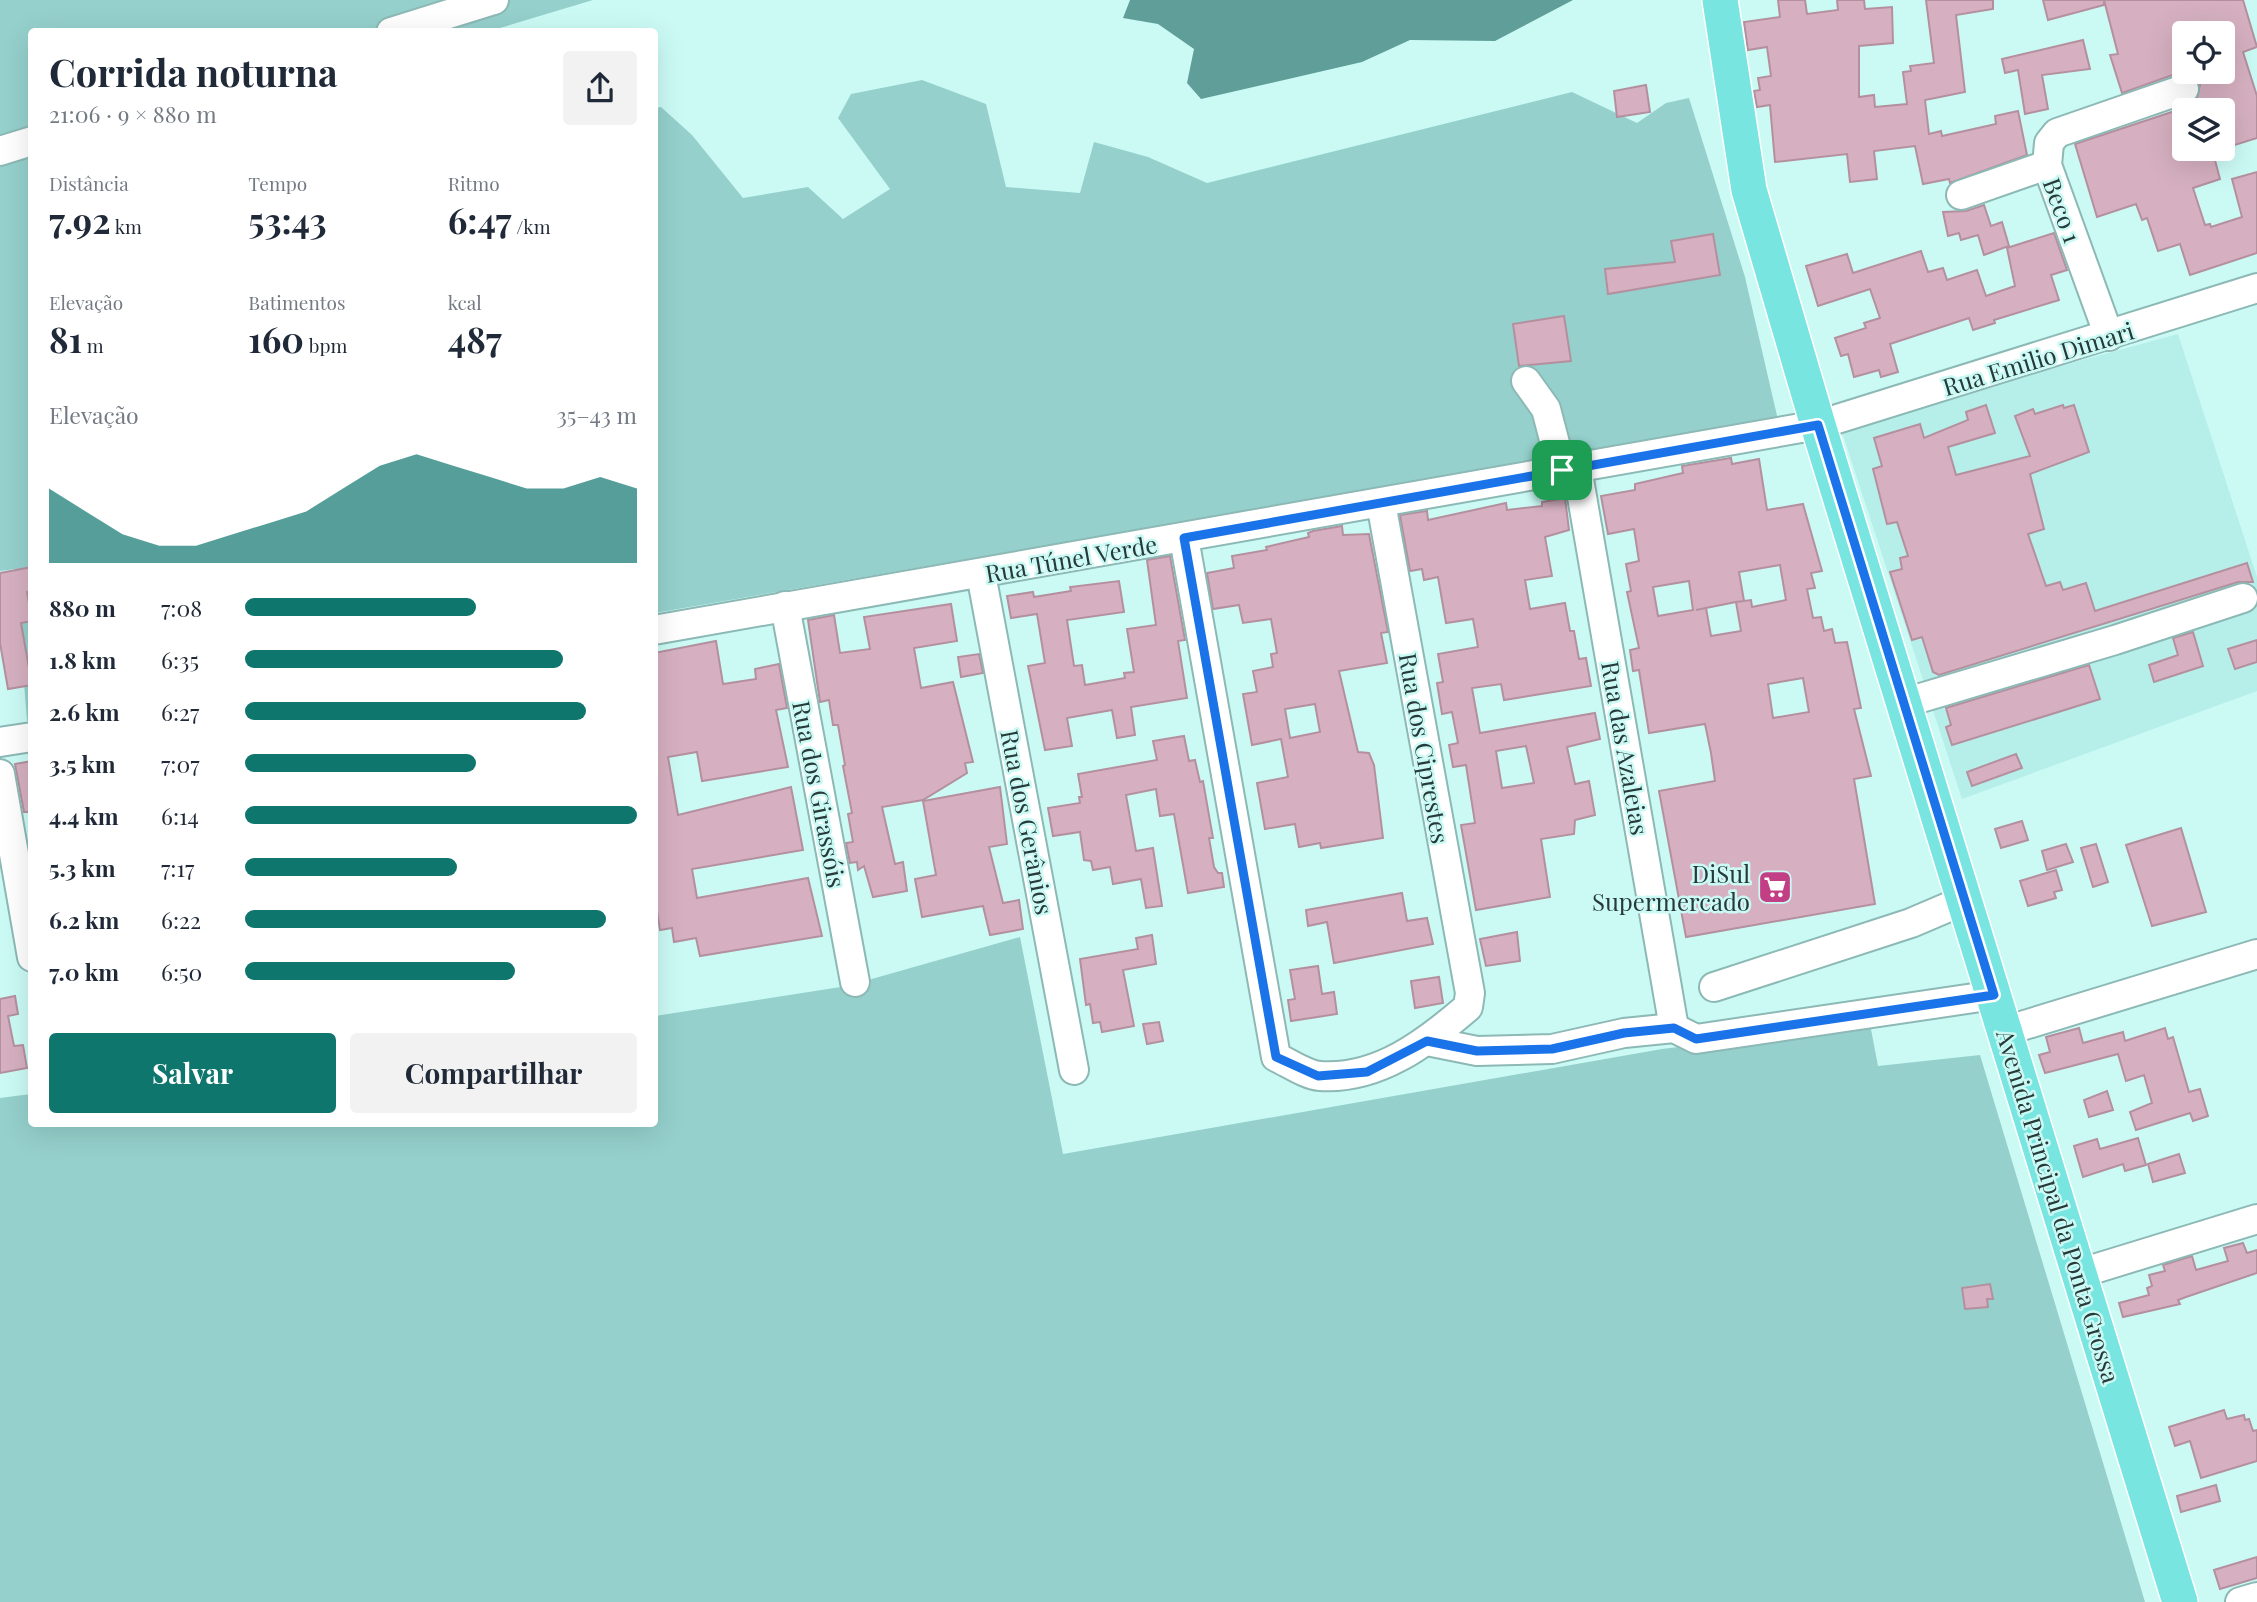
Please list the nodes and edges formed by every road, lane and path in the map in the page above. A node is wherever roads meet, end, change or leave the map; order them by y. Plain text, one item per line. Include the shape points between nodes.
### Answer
1 (494, 0) edge
2 (1720, 0) edge
3 (404, 28) edge
4 (2184, 89) dead end
5 (28, 142) edge
6 (0, 151) edge
7 (2047, 165) junction
8 (1961, 195) dead end
9 (2257, 288) edge
10 (2109, 336) junction
11 (1526, 381) dead end
12 (1818, 425) junction
13 (1569, 469) junction
14 (1381, 503) junction
15 (1184, 538) junction
16 (981, 574) junction
17 (2243, 598) dead end
18 (785, 606) junction
19 (658, 629) edge
20 (1904, 703) junction
21 (28, 738) edge
22 (0, 742) edge
23 (0, 774) edge
24 (1965, 900) junction
25 (28, 934) edge
26 (2257, 954) edge
27 (855, 982) dead end
28 (1714, 988) dead end
29 (1994, 995) junction
30 (1674, 1028) junction
31 (2005, 1031) junction
32 (1427, 1041) junction
33 (1074, 1070) dead end
34 (2257, 1219) edge
35 (2081, 1273) junction
36 (2257, 1597) edge
37 (2180, 1602) edge
38 (2240, 1602) edge

1 - 3 street
2 - 12 main road, Avenida Principal da Ponta Grossa via 1749,190
4 - 7 street, Beco 1 via 2057,132 2049,143
5 - 6 street
7 - 8 street
7 - 10 street, Beco 1
9 - 10 street, Rua Emilio Dimari
10 - 12 street, Rua Emilio Dimari
11 - 13 street, Rua das Azaleias via 1546,409
12 - 13 street, Rua Túnel Verde
12 - 20 main road, Avenida Principal da Ponta Grossa
13 - 14 street, Rua Túnel Verde
13 - 30 street, Rua das Azaleias
14 - 15 street, Rua Túnel Verde
14 - 32 street, Rua dos Ciprestes via 1470,993 1468,1007
15 - 16 street, Rua Túnel Verde
15 - 32 street via 1276,1057 1318,1076 1367,1072
16 - 18 street, Rua Túnel Verde
16 - 33 street, Rua dos Gerânios
17 - 20 street
18 - 19 street, Rua Túnel Verde
18 - 27 street, Rua dos Girassóis
20 - 24 main road, Avenida Principal da Ponta Grossa
21 - 22 street
23 - 25 street
24 - 28 street via 1911,923
24 - 29 main road, Avenida Principal da Ponta Grossa
26 - 31 street
29 - 30 street via 1696,1039
29 - 31 main road, Avenida Principal da Ponta Grossa
30 - 32 street via 1624,1033 1552,1049 1477,1051
31 - 35 main road, Avenida Principal da Ponta Grossa
34 - 35 street
35 - 37 main road, Avenida Principal da Ponta Grossa
36 - 38 street

